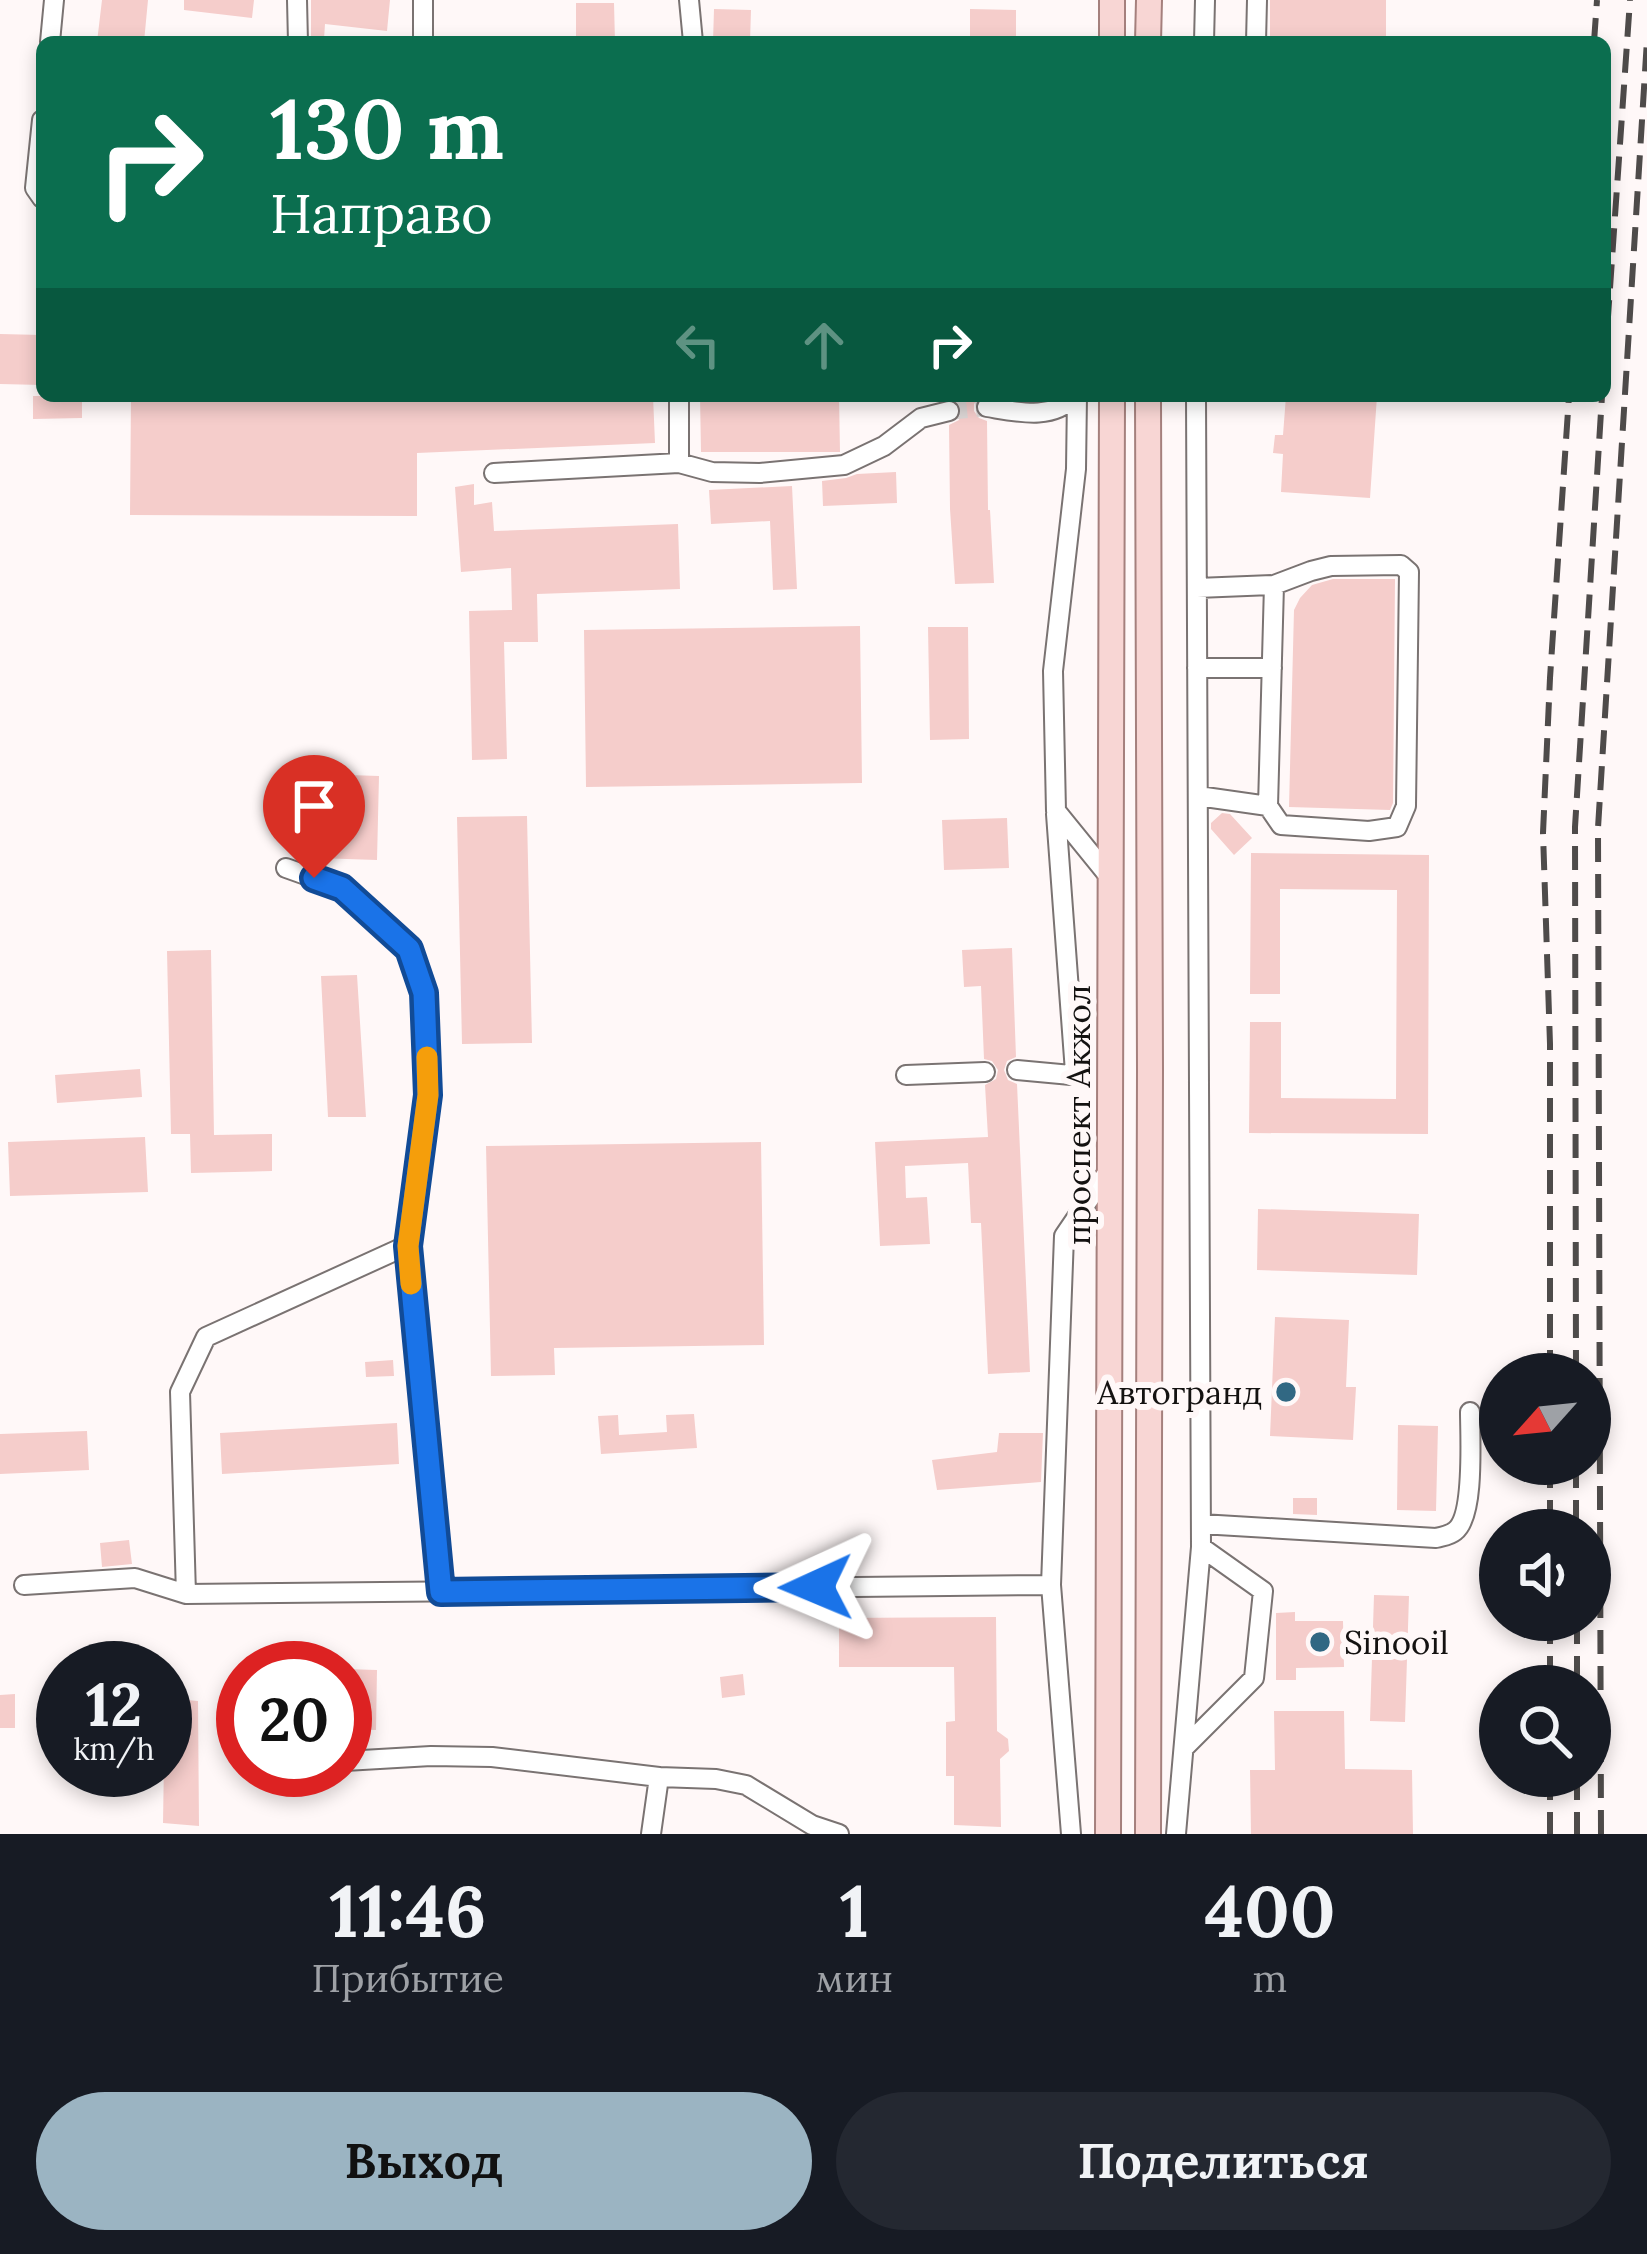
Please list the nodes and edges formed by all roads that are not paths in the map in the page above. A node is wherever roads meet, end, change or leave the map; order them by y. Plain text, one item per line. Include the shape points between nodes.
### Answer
1 (54, 0) edge
2 (297, 0) edge
3 (423, 0) edge
4 (689, 0) edge
5 (1112, 0) edge
6 (1149, 0) edge
7 (1205, 0) edge
8 (1257, 0) edge
9 (51, 36) edge
10 (298, 36) edge
11 (423, 36) edge
12 (692, 36) edge
13 (1112, 36) edge
14 (1148, 36) edge
15 (1204, 36) edge
16 (1256, 36) edge
17 (679, 402) edge
18 (1068, 402) edge
19 (1076, 402) edge
20 (1112, 402) edge
21 (1148, 402) edge
22 (1196, 402) edge
23 (987, 407) dead end
24 (949, 411) tunnel mouth
25 (679, 463) junction
26 (494, 473) dead end
27 (1274, 585) junction
28 (1197, 588) junction
29 (1197, 668) junction
30 (1272, 668) junction
31 (1198, 796) junction
32 (1268, 806) junction
33 (1056, 811) junction
34 (286, 868) dead end
35 (1112, 880) junction
36 (1017, 1070) dead end
37 (1150, 1070) junction
38 (985, 1072) dead end
39 (1112, 1072) junction
40 (906, 1076) dead end
41 (1112, 1166) junction
42 (408, 1246) junction
43 (1470, 1412) dead end
44 (1201, 1524) junction
45 (1201, 1547) junction
46 (24, 1585) dead end
47 (1051, 1585) junction
48 (441, 1592) junction
49 (187, 1594) junction
50 (1184, 1748) junction
51 (372, 1759) edge
52 (659, 1777) junction
53 (651, 1834) edge
54 (838, 1834) edge
55 (1071, 1834) edge
56 (1108, 1834) edge
57 (1148, 1834) edge
58 (1176, 1834) edge

1 - 9 street
2 - 10 street
3 - 11 street
4 - 12 street
5 - 13 main road
6 - 14 main road
7 - 15 street
8 - 16 street
17 - 25 street
18 - 23 street via 1055,412
19 - 33 street via 1076,470 1052,670
20 - 35 main road, проспект Акжол
21 - 37 main road
22 - 28 street
24 - 25 street via 921,418 844,465 760,473
25 - 26 street
27 - 28 street
27 - 30 street
27 - 32 street via 1330,566 1401,565 1409,572 1406,806 1397,827 1369,831 1281,825
28 - 29 street
29 - 30 street
29 - 31 street
30 - 32 street
31 - 32 street
31 - 44 street
33 - 35 street
33 - 36 street via 1076,1072
34 - 42 street via 342,888 409,949 424,993 428,1095
35 - 39 main road, проспект Акжол
37 - 39 main road
37 - 57 main road
38 - 40 street
39 - 41 main road, проспект Акжол
41 - 47 street via 1064,1236
41 - 56 main road, проспект Акжол
42 - 48 street
42 - 49 street via 206,1337 180,1392
43 - 44 street via 1468,1503 1448,1535
44 - 45 street
45 - 50 street
45 - 50 street via 1263,1591 1254,1678
46 - 49 street via 135,1578
47 - 48 street
47 - 55 street
48 - 49 street
50 - 58 street
51 - 52 street via 492,1757
52 - 53 street
52 - 54 street via 746,1785

